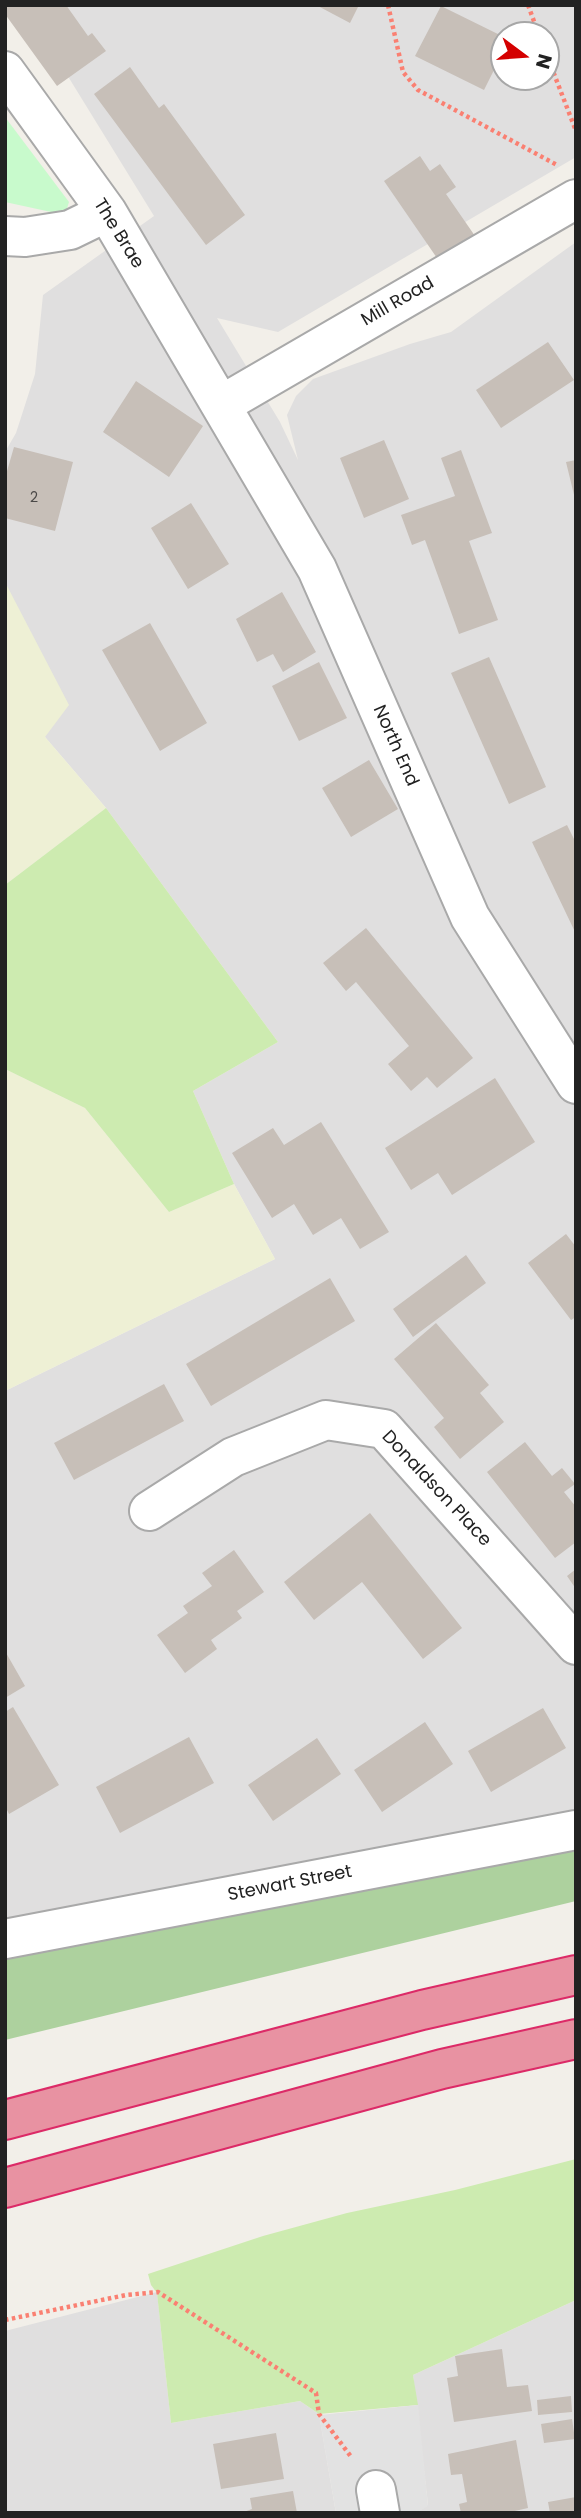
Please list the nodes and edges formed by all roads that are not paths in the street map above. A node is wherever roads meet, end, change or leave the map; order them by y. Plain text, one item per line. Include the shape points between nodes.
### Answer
1 (5, 71) edge
2 (570, 184) edge
3 (107, 212) junction
4 (5, 236) edge
5 (221, 405) junction
6 (576, 1084) edge
7 (149, 1511) dead end
8 (576, 1645) edge
9 (576, 1830) edge
10 (6, 1937) edge
11 (576, 1975) edge
12 (576, 2039) edge
13 (5, 2120) edge
14 (5, 2188) edge

1 - 3 street, The Brae
2 - 5 street, Mill Road
3 - 4 street via 70,230
3 - 5 street, The Brae
5 - 6 street, North End via 317,569 470,917
7 - 8 street, Donaldson Place via 233,1457 326,1420 384,1429
9 - 10 street, Stewart Street
11 - 13 highway via 422,2010
12 - 14 highway via 442,2069

